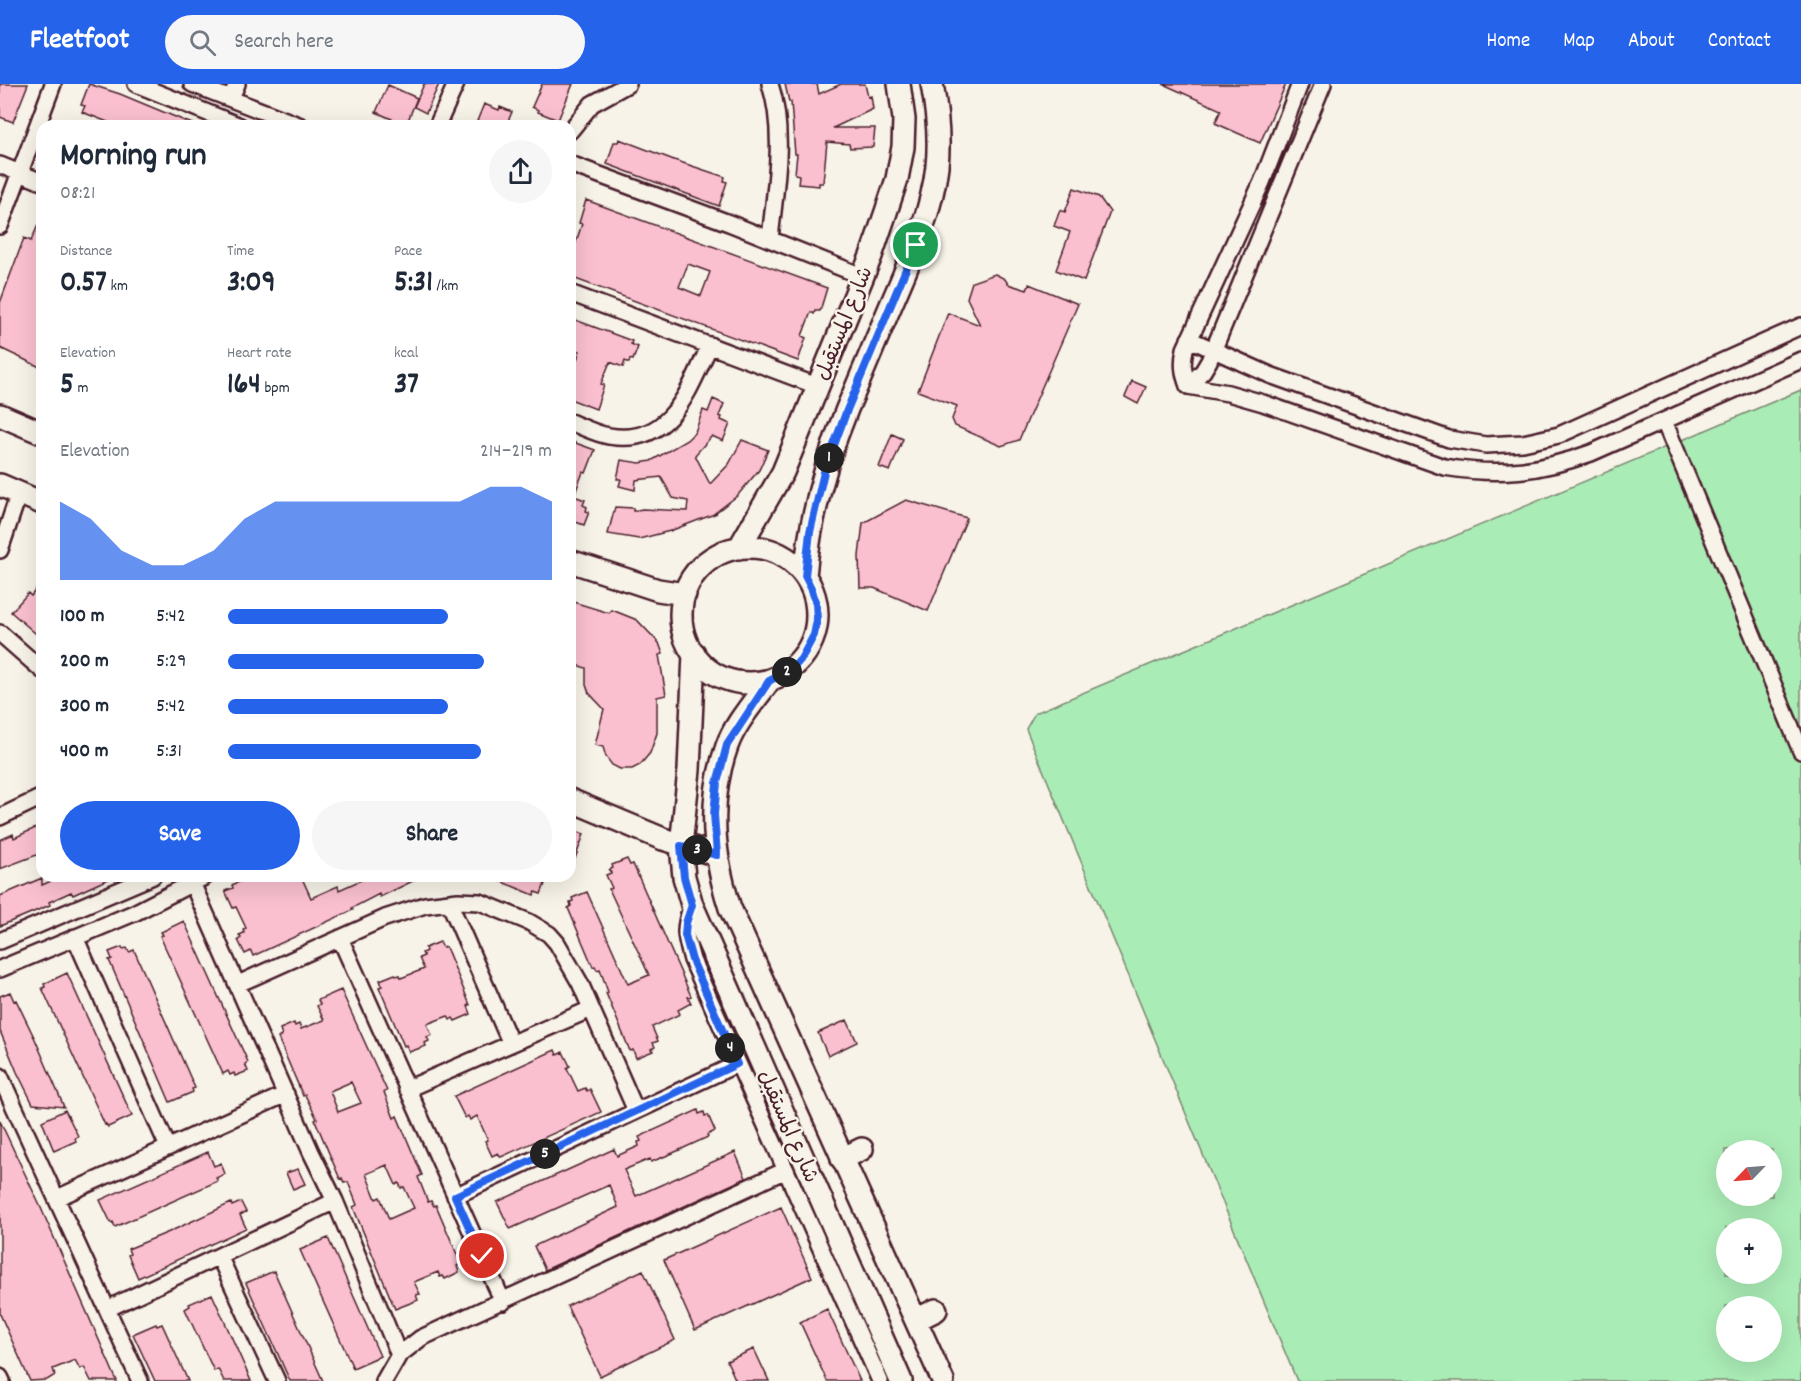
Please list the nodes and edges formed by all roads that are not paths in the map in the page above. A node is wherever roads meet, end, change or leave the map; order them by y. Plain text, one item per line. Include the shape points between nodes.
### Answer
1 (53, 84) edge
2 (136, 84) edge
3 (192, 84) edge
4 (456, 84) edge
5 (627, 84) edge
6 (770, 84) edge
7 (898, 84) edge
8 (932, 84) edge
9 (1300, 84) edge
10 (1323, 84) edge
11 (234, 91) edge
12 (40, 120) edge
13 (225, 120) edge
14 (290, 120) edge
15 (440, 120) edge
16 (576, 124) edge
17 (36, 130) edge
18 (0, 165) edge
19 (576, 166) edge
20 (20, 174) junction
21 (36, 180) edge
22 (0, 226) edge
23 (770, 239) junction
24 (862, 276) junction
25 (576, 295) edge
26 (1801, 326) edge
27 (1189, 339) junction
28 (710, 345) junction
29 (1213, 350) junction
30 (1801, 360) edge
31 (1188, 386) junction
32 (817, 387) junction
33 (0, 415) edge
34 (1664, 421) junction
35 (576, 424) edge
36 (36, 430) edge
37 (10, 489) edge
38 (36, 500) edge
39 (738, 548) junction
40 (0, 550) edge
41 (576, 563) edge
42 (805, 576) junction
43 (685, 594) junction
44 (0, 633) edge
45 (694, 653) junction
46 (36, 665) edge
47 (769, 681) junction
48 (1801, 751) edge
49 (36, 799) edge
50 (576, 802) edge
51 (2, 811) edge
52 (681, 846) junction
53 (717, 855) junction
54 (139, 882) edge
55 (189, 882) edge
56 (198, 882) edge
57 (448, 902) junction
58 (692, 905) junction
59 (75, 937) junction
60 (340, 939) junction
61 (0, 941) edge
62 (0, 969) edge
63 (238, 984) junction
64 (591, 1010) junction
65 (511, 1044) junction
66 (737, 1064) junction
67 (2, 1085) edge
68 (407, 1089) junction
69 (286, 1094) junction
70 (636, 1111) junction
71 (168, 1147) junction
72 (862, 1149) dead end
73 (842, 1159) junction
74 (786, 1170) junction
75 (455, 1196) junction
76 (57, 1198) junction
77 (335, 1201) junction
78 (883, 1253) junction
79 (219, 1256) junction
80 (852, 1268) junction
81 (503, 1302) junction
82 (107, 1309) junction
83 (936, 1310) dead end
84 (916, 1320) junction
85 (399, 1355) junction
86 (140, 1381) edge
87 (277, 1381) edge
88 (384, 1381) edge
89 (880, 1381) edge
90 (902, 1381) edge
91 (943, 1381) edge

1 - 12 street
2 - 13 street
3 - 11 street
4 - 15 street
5 - 16 street via 592,104
6 - 23 street via 778,133
7 - 24 street, شارع المستقبل via 904,119 903,147 897,179
8 - 42 street, شارع المستقبل via 938,133 932,192 916,245 824,472
9 - 27 street via 1262,182
10 - 29 street
11 - 14 street
17 - 20 street
18 - 20 street
19 - 23 street
20 - 21 street
20 - 22 street
23 - 24 street
24 - 32 street, شارع المستقبل
25 - 28 street
26 - 29 street via 1559,435 1523,443 1486,445 1449,439 1270,375
27 - 29 street
27 - 31 street via 1182,361
28 - 32 street
28 - 35 street via 682,404 657,429 621,437
29 - 31 street via 1203,371
30 - 34 street
31 - 34 street via 1263,403 1444,467 1474,472 1504,473 1563,464
32 - 39 street, شارع المستقبل via 783,471
33 - 36 street
34 - 48 street
37 - 38 street
37 - 40 street
39 - 42 street via 778,554
39 - 43 street via 724,552 699,569
41 - 43 street via 658,590
42 - 47 street via 816,604 814,635 792,669
43 - 45 street via 682,625
44 - 46 street
45 - 47 street via 710,671 735,682
45 - 52 street, شارع المستقبل
47 - 53 street, شارع المستقبل via 727,745 714,814
49 - 51 street
50 - 52 street
52 - 53 street
52 - 58 street, شارع المستقبل
53 - 73 street, شارع المستقبل via 730,908
54 - 61 street
55 - 59 street via 134,913
56 - 63 street
57 - 60 street via 395,915
57 - 64 street via 480,902 549,934 570,963
57 - 65 street
58 - 66 street via 685,935 692,960
58 - 80 street, شارع المستقبل
59 - 62 street
59 - 71 street
60 - 63 street
60 - 68 street
63 - 69 street
64 - 65 street
64 - 70 street
65 - 68 street
66 - 70 street
66 - 74 street
67 - 76 street
68 - 75 street
69 - 71 street
69 - 77 street
70 - 75 street
71 - 76 street
72 - 73 street
73 - 78 street, شارع المستقبل
74 - 81 street
74 - 89 street
75 - 81 street
76 - 82 street
77 - 79 street
77 - 85 street
78 - 80 street
78 - 84 street, شارع المستقبل
79 - 82 street
79 - 87 street
80 - 90 street, شارع المستقبل
81 - 85 street via 422,1338
82 - 86 street
83 - 84 street
84 - 91 street, شارع المستقبل
85 - 88 street

